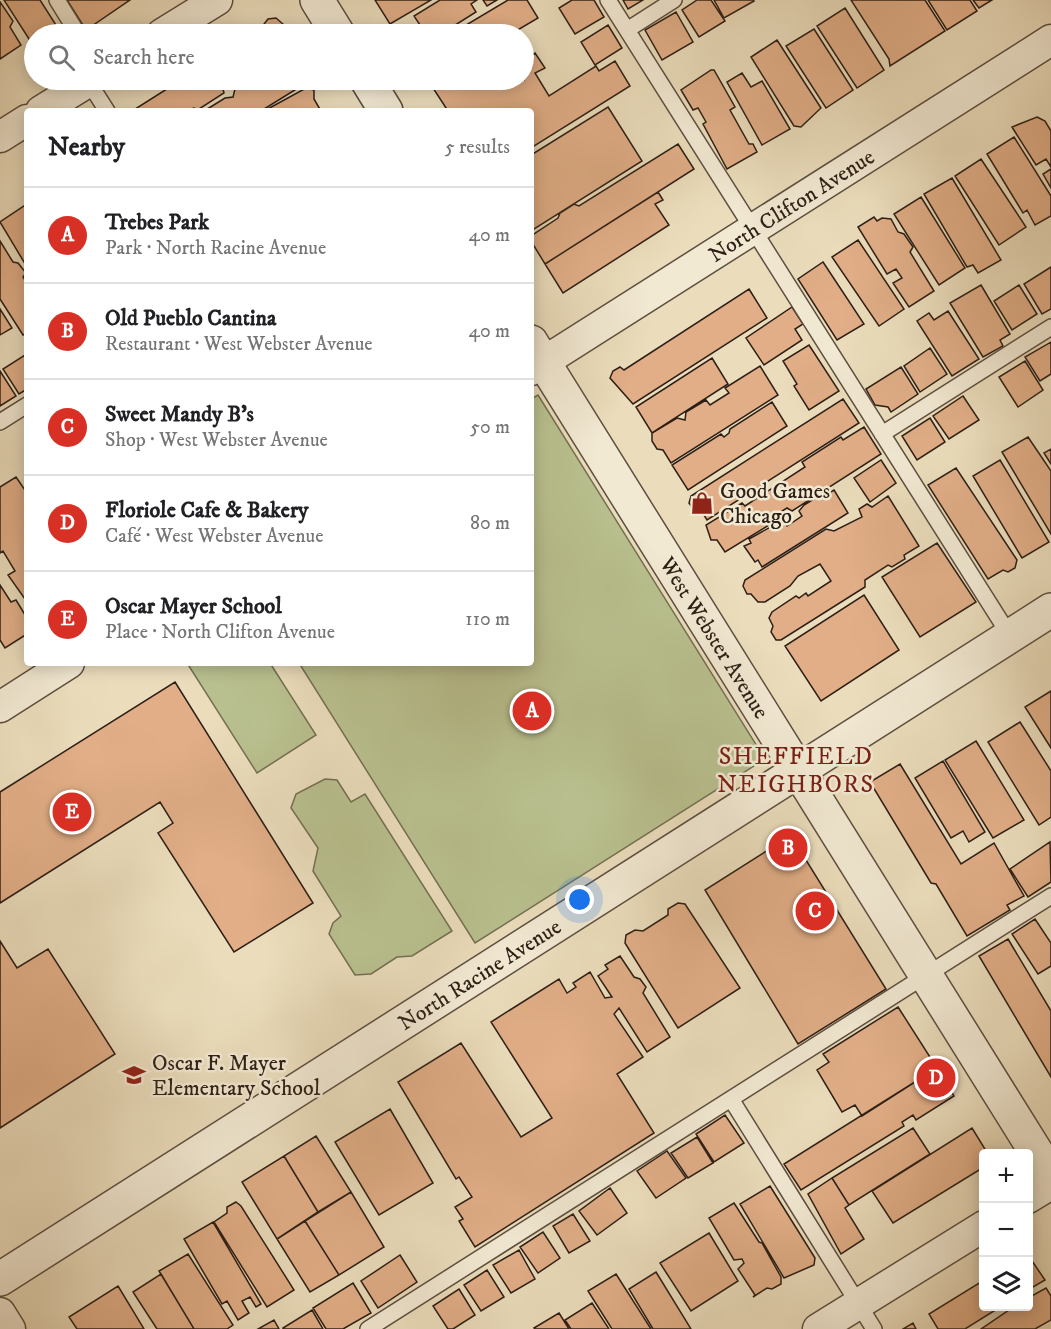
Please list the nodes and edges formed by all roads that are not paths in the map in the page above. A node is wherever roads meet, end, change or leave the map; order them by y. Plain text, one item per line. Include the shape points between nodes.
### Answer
1 (57, 0) edge
2 (217, 0) edge
3 (317, 0) edge
4 (608, 0) edge
5 (674, 0) edge
6 (72, 24) edge
7 (178, 24) edge
8 (332, 24) edge
9 (627, 30) junction
10 (1051, 40) edge
11 (74, 90) edge
12 (95, 90) edge
13 (373, 90) edge
14 (46, 108) edge
15 (105, 108) edge
16 (384, 108) edge
17 (24, 122) edge
18 (0, 137) edge
19 (752, 229) junction
20 (1051, 327) edge
21 (535, 358) edge
22 (24, 407) edge
23 (0, 422) edge
24 (882, 434) junction
25 (1051, 610) edge
26 (1010, 636) junction
27 (64, 666) edge
28 (0, 707) edge
29 (800, 770) junction
30 (1051, 896) edge
31 (927, 975) junction
32 (731, 1099) junction
33 (1051, 1176) edge
34 (1051, 1184) edge
35 (1033, 1195) edge
36 (979, 1229) edge
37 (0, 1279) edge
38 (858, 1304) junction
39 (0, 1313) edge
40 (10, 1329) edge
41 (368, 1329) edge
42 (818, 1329) edge
43 (874, 1329) edge

1 - 6 lane
2 - 7 street
3 - 8 street
4 - 9 lane
5 - 9 lane
9 - 19 lane
10 - 19 street, North Clifton Avenue
11 - 14 street
12 - 15 lane
13 - 16 street
17 - 18 street
19 - 21 street, North Clifton Avenue
19 - 24 lane
20 - 24 lane
21 - 29 street, West Webster Avenue
22 - 23 lane
24 - 26 lane
25 - 26 street, North Racine Avenue
26 - 29 street, North Racine Avenue
27 - 28 street
29 - 31 street, West Webster Avenue
29 - 37 street, North Racine Avenue
30 - 31 lane
31 - 32 lane
31 - 33 street, West Webster Avenue
32 - 38 lane
32 - 41 lane
34 - 35 street
36 - 38 street
38 - 42 street
38 - 43 lane
39 - 40 street

